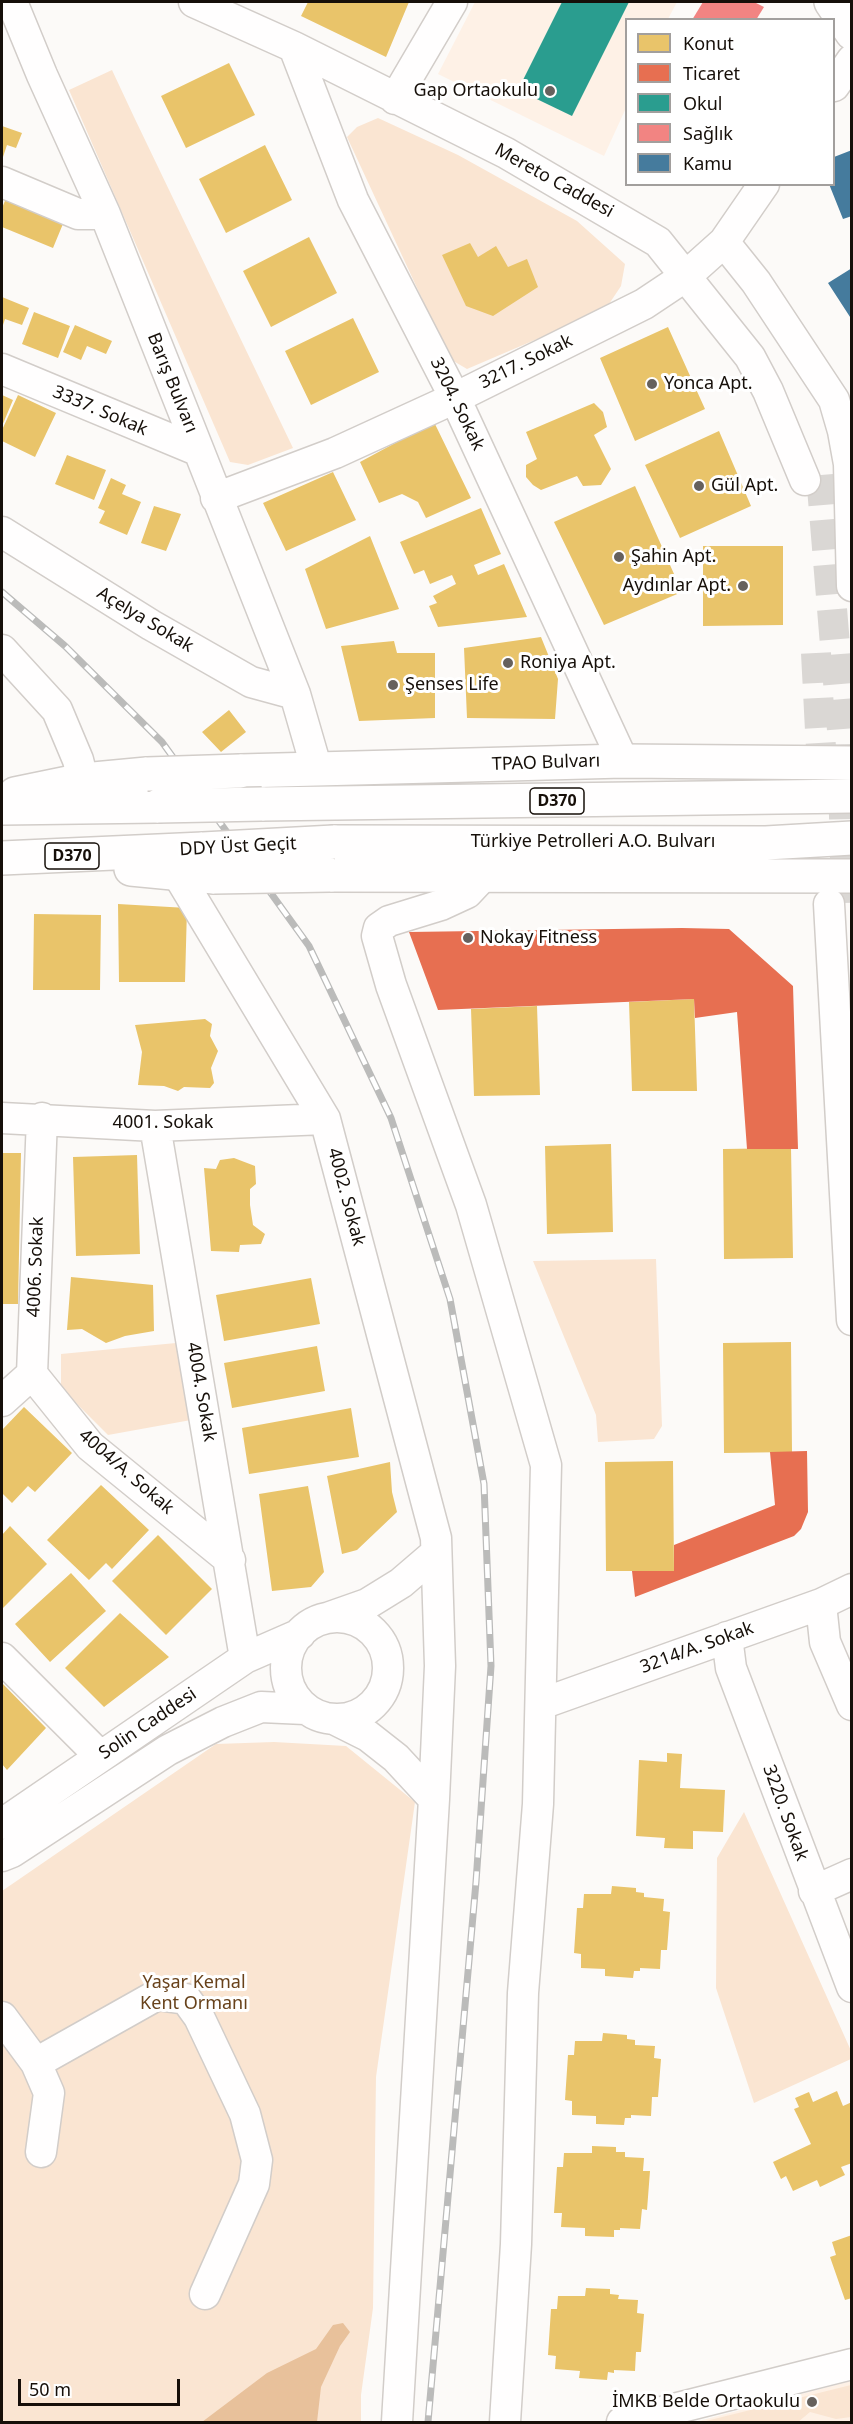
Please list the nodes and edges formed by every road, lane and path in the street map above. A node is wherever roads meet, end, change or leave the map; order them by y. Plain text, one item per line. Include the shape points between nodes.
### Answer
1 (194, 2) edge
2 (452, 2) edge
3 (831, 2) edge
4 (10, 5) edge
5 (835, 18) edge
6 (835, 20) edge
7 (294, 47) junction
8 (844, 61) edge
9 (395, 99) junction
10 (2, 182) edge
11 (763, 186) edge
12 (105, 214) junction
13 (724, 242) junction
14 (693, 271) junction
15 (2, 369) edge
16 (843, 396) edge
17 (455, 398) junction
18 (199, 451) junction
19 (813, 477) tunnel mouth
20 (216, 498) junction
21 (2, 532) edge
22 (852, 586) edge
23 (2, 650) edge
24 (296, 694) junction
25 (623, 761) junction
26 (852, 763) edge
27 (317, 770) junction
28 (83, 780) junction
29 (2, 796) edge
30 (852, 796) edge
31 (2, 808) edge
32 (852, 838) edge
33 (334, 842) joint
34 (15, 859) edge
35 (177, 873) junction
36 (483, 876) junction
37 (842, 894) edge
38 (852, 1022) edge
39 (2, 1118) edge
40 (42, 1118) junction
41 (325, 1119) junction
42 (155, 1126) junction
43 (849, 1228) edge
44 (852, 1320) edge
45 (32, 1374) junction
46 (2, 1401) edge
47 (436, 1553) junction
48 (230, 1560) junction
49 (852, 1589) edge
50 (821, 1604) junction
51 (329, 1618) junction
52 (300, 1634) junction
53 (728, 1637) junction
54 (2, 1658) edge
55 (245, 1658) junction
56 (541, 1704) junction
57 (852, 1705) edge
58 (305, 1709) junction
59 (336, 1720) junction
60 (100, 1756) junction
61 (434, 1799) junction
62 (2, 1824) edge
63 (2, 1856) edge
64 (852, 1874) edge
65 (814, 1891) junction
66 (852, 1987) edge
67 (2, 2017) edge
68 (36, 2063) junction
69 (41, 2152) dead end
70 (205, 2294) dead end
71 (852, 2364) edge
72 (397, 2422) edge
73 (505, 2422) edge
74 (622, 2422) edge

1 - 7 street, Mereto Caddesi
2 - 9 street
3 - 5 main road
4 - 12 street, Barış Bulvarı
6 - 8 main road
7 - 9 street, Mereto Caddesi
7 - 17 street, 3204. Sokak via 353,200
9 - 14 street, Mereto Caddesi via 506,153 658,242
10 - 12 street via 78,214
11 - 13 street, 3217. Sokak
12 - 18 street, Barış Bulvarı
13 - 14 street, 3217. Sokak
13 - 16 street
14 - 17 street, 3217. Sokak via 644,304
14 - 19 street via 774,365 792,398
15 - 18 street, 3337. Sokak
16 - 22 street
17 - 20 street, 3217. Sokak via 335,453
17 - 25 street, 3204. Sokak
18 - 20 street, Barış Bulvarı
20 - 24 street, Barış Bulvarı
21 - 24 street, Açelya Sokak via 241,676
23 - 28 street via 57,710
24 - 27 street, Barış Bulvarı
25 - 26 main road, TPAO Bulvarı
25 - 27 main road, TPAO Bulvarı
27 - 28 main road, TPAO Bulvarı, bridge via 147,774
28 - 29 main road
30 - 31 main road, TPAO Bulvarı / D370, bridge
32 - 33 main road, Türkiye Petrolleri A.O. Bulvarı / D370 via 766,843
33 - 34 main road, DDY Üst Geçit / D370, bridge
34 - 35 main road
35 - 36 main road, bridge via 214,877
35 - 41 street, 4002. Sokak
36 - 37 main road
36 - 56 street via 467,893 388,921 379,928 377,936 471,1205 546,1465
37 - 38 street
37 - 43 street
39 - 40 street, 4001. Sokak
40 - 42 street, 4001. Sokak
40 - 45 street, 4006. Sokak
41 - 42 street, 4001. Sokak
41 - 47 street, 4002. Sokak via 425,1487
42 - 48 street, 4004. Sokak
43 - 44 street
45 - 46 street
45 - 48 street, 4004/A. Sokak via 90,1446
47 - 51 street via 401,1583 367,1604
47 - 61 street, 4002. Sokak via 440,1666
48 - 55 street, 4004. Sokak
49 - 50 street, 3214/A. Sokak
50 - 53 street, 3214/A. Sokak
50 - 57 street via 825,1642
51 - 52 street via 313,1623
51 - 59 street via 354,1620 376,1634 389,1665 380,1697 368,1710 353,1718
52 - 55 street, Solin Caddesi
52 - 58 street via 290,1648 287,1672 294,1696
53 - 56 street, 3214/A. Sokak
53 - 65 street, 3220. Sokak via 731,1668
54 - 60 street
55 - 60 street, Solin Caddesi
56 - 73 street via 538,1804 523,1994 516,2244
58 - 59 street
58 - 63 street, Solin Caddesi via 261,1707 223,1722 168,1749
59 - 61 street via 368,1736 396,1758
60 - 62 street, Solin Caddesi
61 - 72 street, 4002. Sokak
64 - 65 street
65 - 66 street, 3220. Sokak
67 - 68 street
68 - 69 street via 49,2093
68 - 70 street via 157,1995 186,1999 199,2017 245,2114 257,2160 254,2184
71 - 74 street

